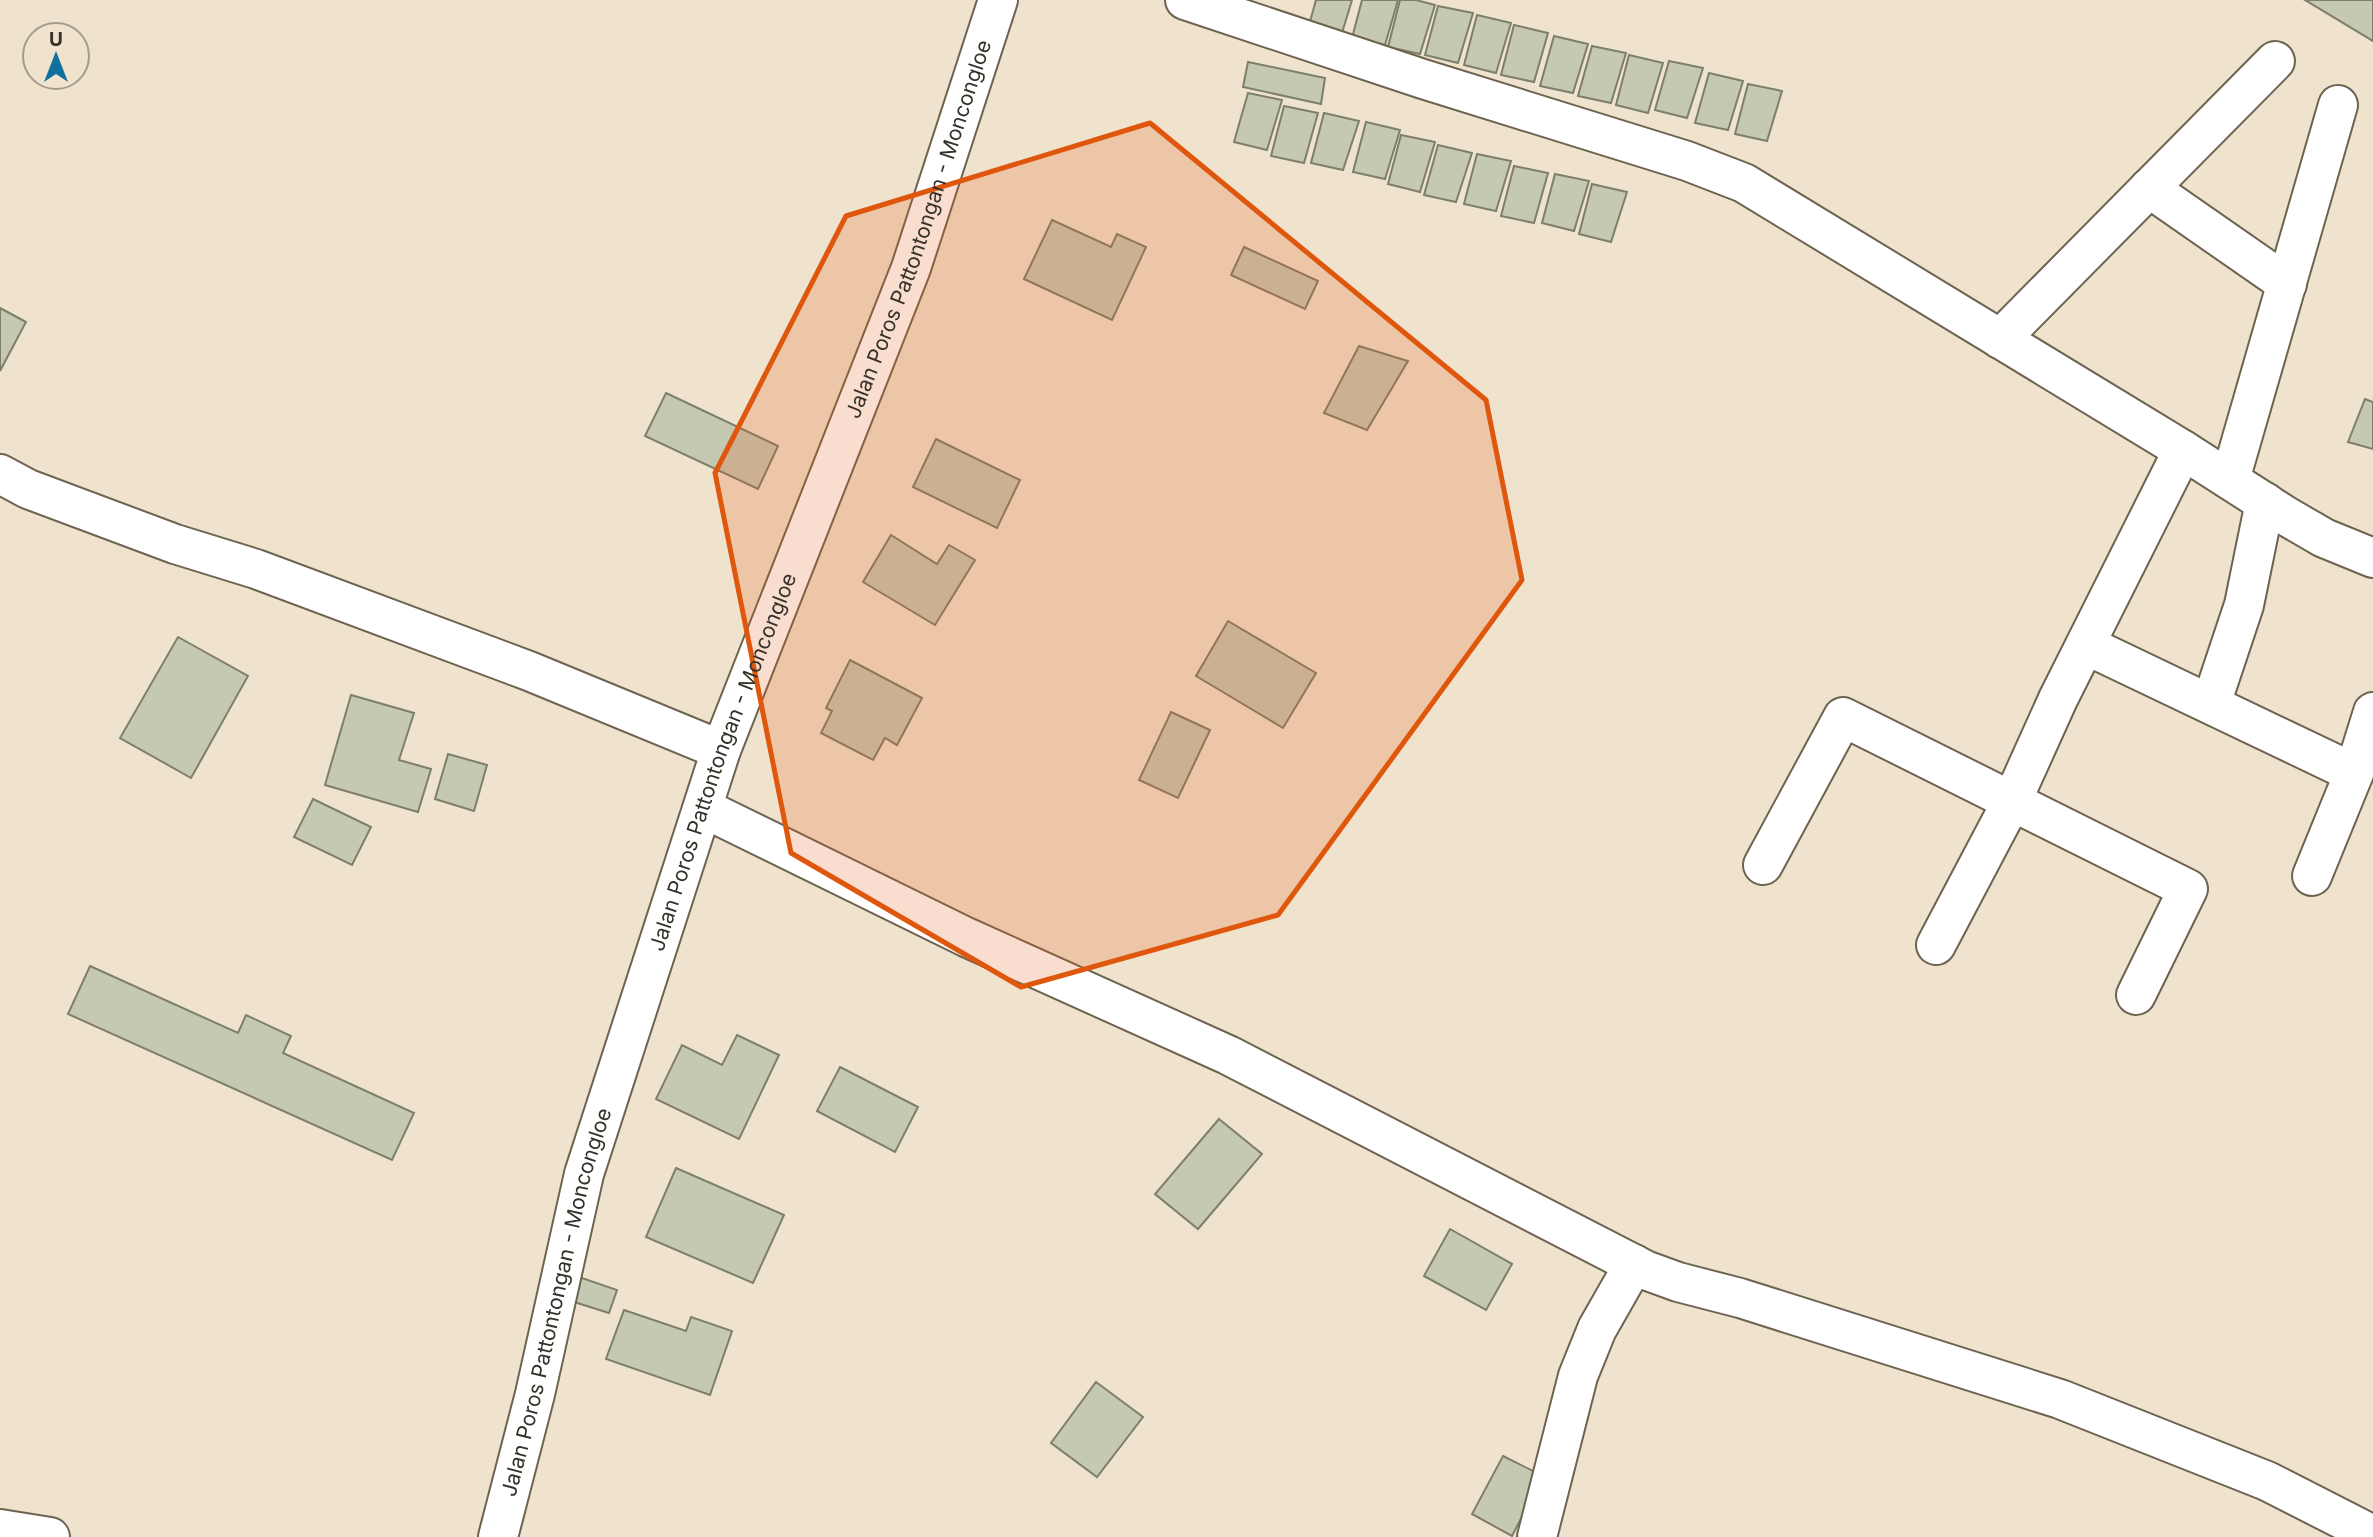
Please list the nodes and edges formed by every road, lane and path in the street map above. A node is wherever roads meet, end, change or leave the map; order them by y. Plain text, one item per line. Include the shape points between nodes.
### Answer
1 (998, 0) edge
2 (1185, 0) edge
3 (2275, 61) dead end
4 (2338, 105) dead end
5 (2149, 188) junction
6 (2287, 284) junction
7 (2000, 339) junction
8 (2183, 450) junction
9 (0, 474) edge
10 (2230, 480) junction
11 (2265, 502) junction
12 (2373, 558) edge
13 (2086, 645) junction
14 (2211, 704) junction
15 (2366, 741) edge
16 (721, 750) junction
17 (2012, 800) junction
18 (703, 808) junction
19 (1763, 865) dead end
20 (2312, 876) dead end
21 (1936, 945) dead end
22 (2136, 995) dead end
23 (1634, 1264) junction
24 (0, 1529) edge
25 (2373, 1535) edge
26 (50, 1537) edge
27 (498, 1537) edge
28 (1537, 1537) edge

1 - 16 street, Jalan Poros Pattontongan - Moncongloe via 911,268
2 - 7 street via 1717,171
3 - 5 street
4 - 6 street
5 - 6 street
5 - 7 street
6 - 10 street
7 - 8 street
8 - 10 street
8 - 13 street
9 - 16 street via 175,544 256,569 529,670
10 - 11 street
11 - 12 street via 2324,538
11 - 14 street via 2244,605
13 - 14 street
13 - 17 street
14 - 15 street
15 - 20 street
16 - 18 street, Jalan Poros Pattontongan - Moncongloe
17 - 19 street via 1843,717
17 - 21 street
17 - 22 street via 2188,889
18 - 23 street via 966,937 1228,1055
18 - 27 street, Jalan Poros Pattontongan - Moncongloe via 584,1174
23 - 25 street via 1678,1282 2060,1399 2267,1481
23 - 28 street via 1597,1329 1578,1376
24 - 26 street

